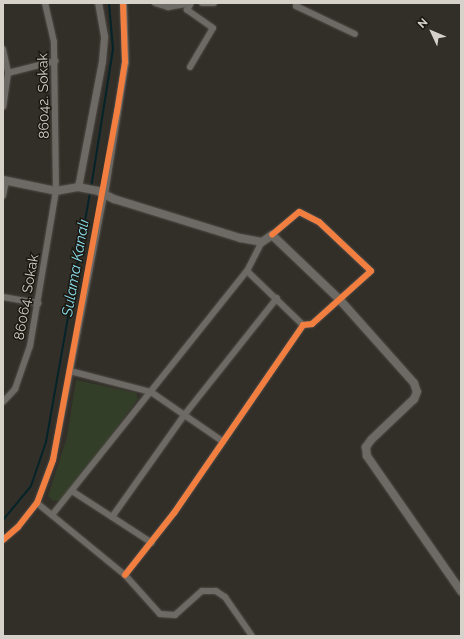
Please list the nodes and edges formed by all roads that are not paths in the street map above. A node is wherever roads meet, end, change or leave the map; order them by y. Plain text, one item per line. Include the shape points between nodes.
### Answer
1 (45, 3) edge
2 (98, 3) edge
3 (123, 3) edge
4 (155, 3) edge
5 (190, 3) edge
6 (202, 3) edge
7 (214, 3) edge
8 (297, 3) edge
9 (355, 34) dead end
10 (3, 49) edge
11 (55, 61) junction
12 (190, 67) dead end
13 (8, 73) junction
14 (3, 107) edge
15 (5, 181) edge
16 (80, 188) junction
17 (56, 191) junction
18 (101, 192) junction
19 (3, 196) edge
20 (272, 235) junction
21 (262, 242) junction
22 (247, 271) junction
23 (3, 297) edge
24 (277, 298) junction
25 (340, 300) junction
26 (38, 303) junction
27 (303, 325) junction
28 (70, 371) junction
29 (151, 392) junction
30 (3, 402) edge
31 (185, 414) junction
32 (222, 441) junction
33 (72, 491) junction
34 (37, 503) junction
35 (52, 515) junction
36 (112, 517) junction
37 (3, 540) edge
38 (152, 543) junction
39 (125, 575) junction
40 (461, 591) edge
41 (252, 636) edge

1 - 11 street, 86042. Sokak via 54,42
2 - 16 street via 104,36 102,61
3 - 18 street via 125,62
4 - 5 street via 168,7
5 - 12 street via 187,10 213,28
6 - 7 street
8 - 9 street via 296,6
10 - 13 street
11 - 13 street
11 - 17 street, 86042. Sokak
13 - 14 street
15 - 17 main road
15 - 19 street
16 - 17 main road
16 - 18 main road
17 - 26 street, 86064. Sokak
18 - 21 main road via 240,238
18 - 28 street
20 - 21 main road
20 - 25 main road
20 - 25 street via 299,212 319,222 365,264 371,271
21 - 22 street
22 - 24 street
22 - 29 street
23 - 26 street
24 - 27 street
24 - 31 street
25 - 27 street via 312,324
25 - 40 main road via 414,383 417,392 414,399 371,440 366,447 367,456
26 - 30 street, 86064. Sokak via 28,353 15,389
27 - 32 street
28 - 29 street
28 - 34 street via 53,460
29 - 31 street
29 - 33 street
31 - 32 street
31 - 36 street
32 - 38 street
33 - 35 street
33 - 36 street
34 - 35 street
34 - 37 street via 18,527
35 - 39 street
36 - 38 street
38 - 39 street
39 - 41 street via 154,609 167,616 181,611 202,591 216,591 225,597

